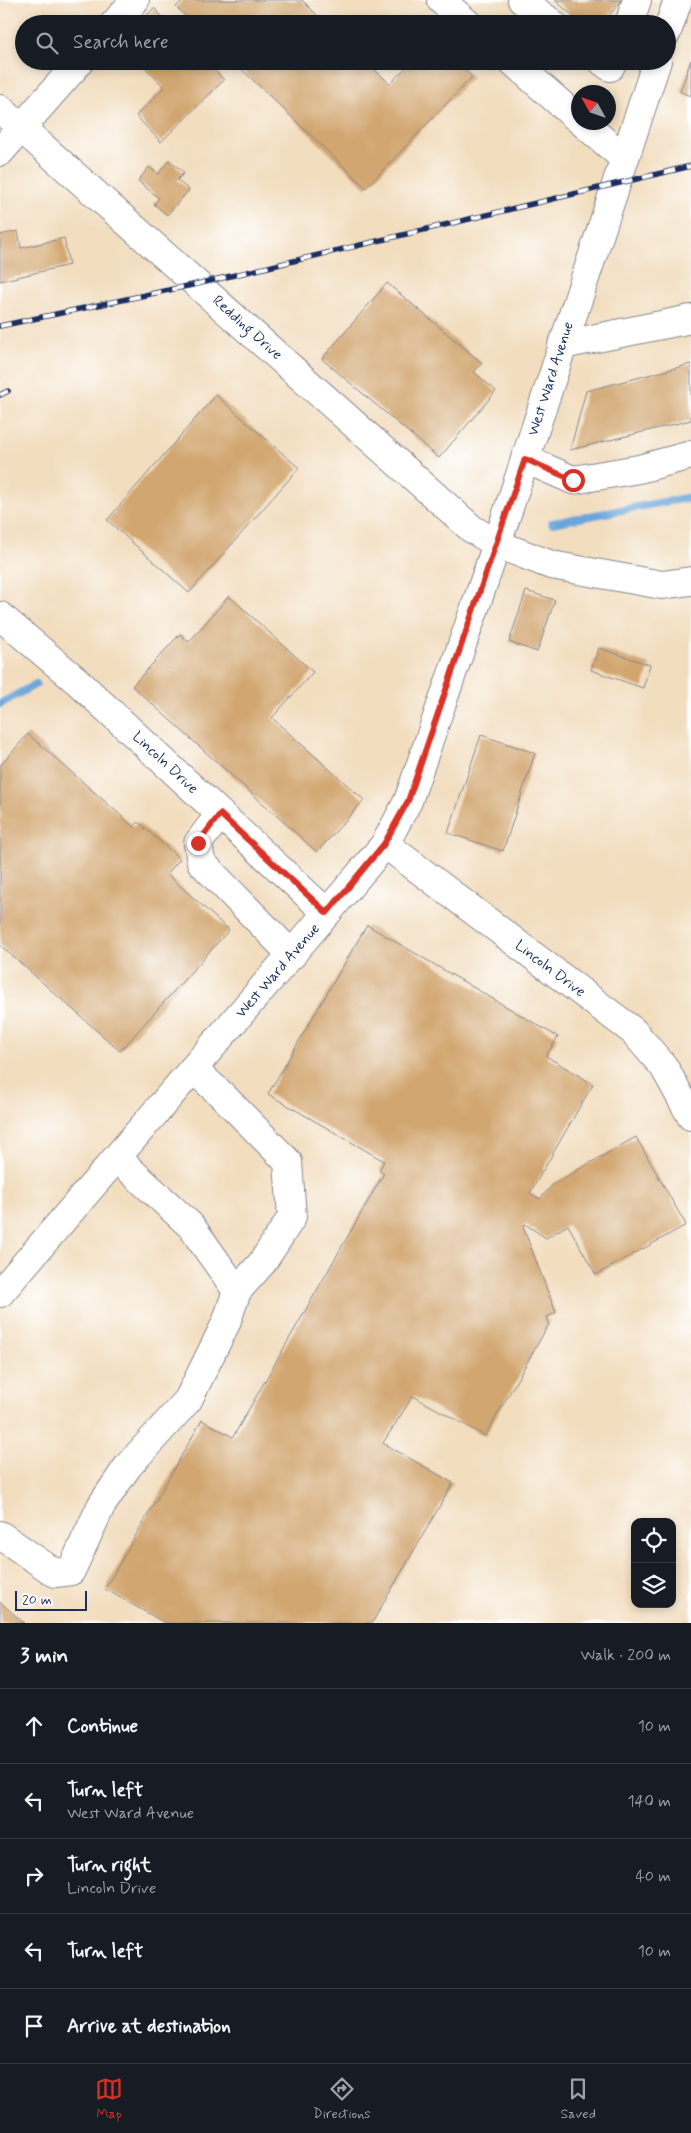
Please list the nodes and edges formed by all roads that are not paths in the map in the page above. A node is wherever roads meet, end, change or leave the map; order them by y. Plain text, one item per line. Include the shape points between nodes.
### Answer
1 (135, 0) edge
2 (522, 0) edge
3 (637, 0) edge
4 (678, 0) edge
5 (122, 15) edge
6 (541, 15) edge
7 (632, 15) edge
8 (673, 15) edge
9 (72, 70) edge
10 (522, 70) edge
11 (654, 70) edge
12 (0, 109) edge
13 (571, 113) edge
14 (22, 128) junction
15 (591, 130) edge
16 (0, 152) edge
17 (624, 158) junction
18 (691, 319) edge
19 (562, 345) junction
20 (691, 455) edge
21 (525, 459) junction
22 (497, 544) junction
23 (691, 581) edge
24 (0, 616) edge
25 (220, 814) junction
26 (384, 844) junction
27 (327, 913) junction
28 (292, 955) junction
29 (193, 1069) junction
30 (691, 1116) edge
31 (117, 1158) junction
32 (237, 1291) junction
33 (0, 1293) edge
34 (0, 1535) edge

1 - 5 street
2 - 6 street
3 - 7 street
4 - 8 street
9 - 14 street
10 - 13 street
11 - 17 street, West Ward Avenue
12 - 14 street, Redding Drive
14 - 16 street
14 - 22 street, Redding Drive via 472,529
15 - 17 street
17 - 19 street, West Ward Avenue
18 - 19 street
19 - 21 street, West Ward Avenue
20 - 21 street via 640,469 573,480
21 - 22 street, West Ward Avenue
22 - 23 street, Redding Drive via 551,565 662,584
22 - 26 street, West Ward Avenue via 408,801
24 - 25 street, Lincoln Drive via 77,681
25 - 27 street, Lincoln Drive
25 - 28 street via 198,843 201,862
26 - 27 street, West Ward Avenue
26 - 30 street, Lincoln Drive via 632,1032 664,1067
27 - 28 street, West Ward Avenue
28 - 29 street, West Ward Avenue
29 - 31 street, West Ward Avenue
29 - 32 street via 288,1162 292,1217 262,1263
31 - 32 street via 191,1226
31 - 33 street, West Ward Avenue
32 - 34 street via 226,1323 188,1400 128,1466 101,1506 72,1571 54,1573

